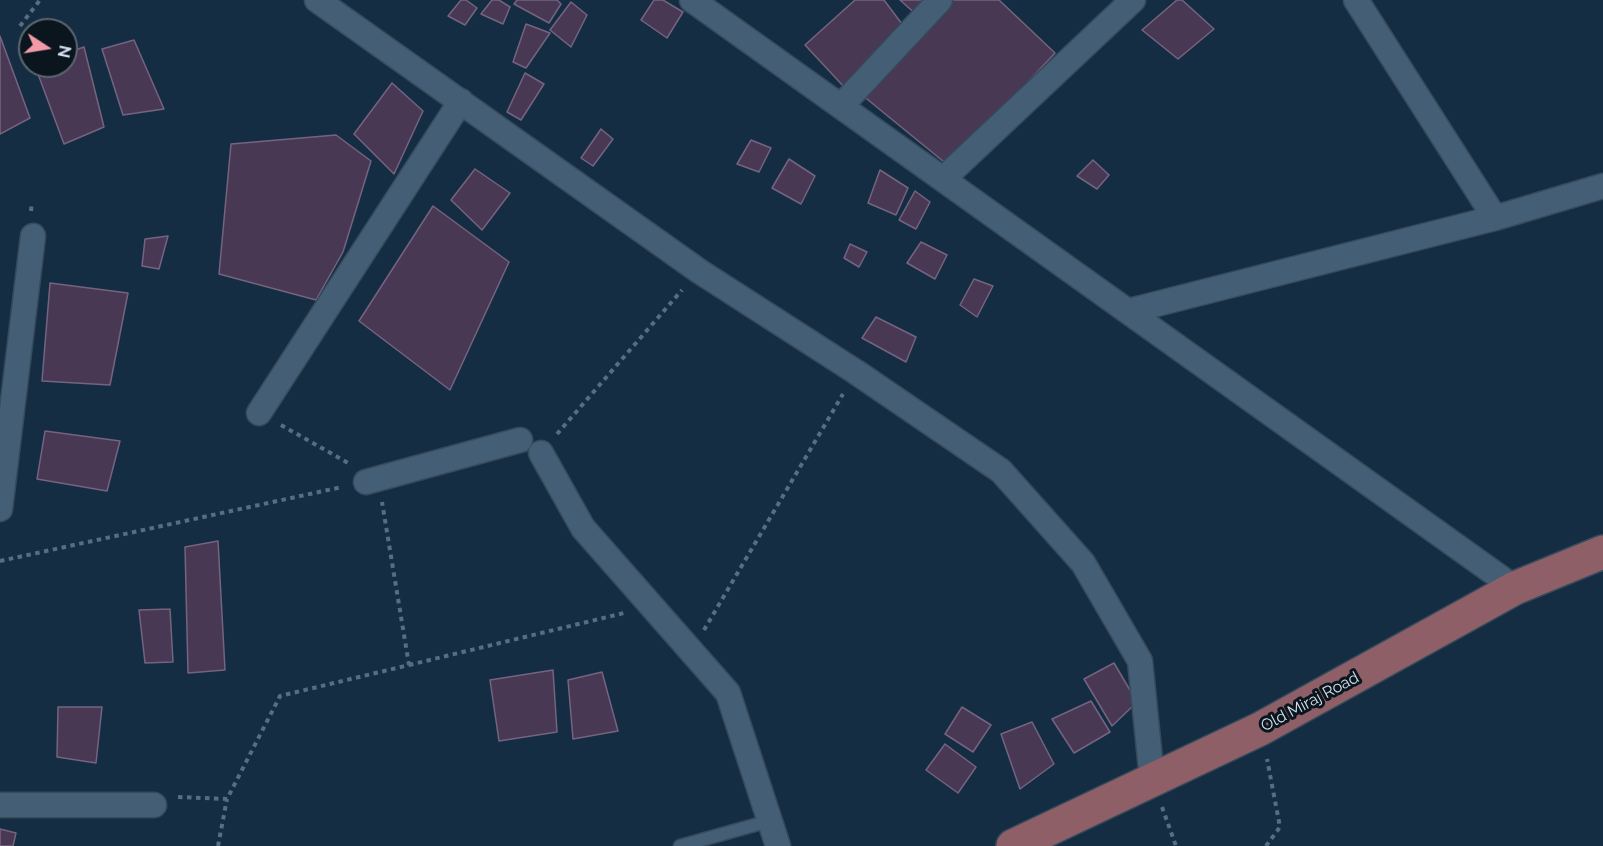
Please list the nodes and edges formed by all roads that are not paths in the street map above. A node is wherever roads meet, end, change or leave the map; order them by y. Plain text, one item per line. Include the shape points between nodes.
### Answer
1 (316, 0) edge
2 (940, 0) edge
3 (1133, 0) edge
4 (1356, 0) edge
5 (709, 4) edge
6 (461, 101) junction
7 (841, 106) junction
8 (944, 179) junction
9 (1603, 186) edge
10 (1495, 218) junction
11 (33, 236) dead end
12 (1129, 311) junction
13 (259, 413) road end
14 (520, 440) dead end
15 (541, 453) road end
16 (372, 480) road end
17 (0, 509) edge
18 (1603, 552) edge
19 (1515, 588) junction
20 (1152, 779) junction
21 (161, 801) road end
22 (0, 805) edge
23 (769, 821) junction
24 (1016, 845) edge
25 (680, 846) edge
26 (778, 846) edge

1 - 6 street
2 - 7 street
3 - 8 street
4 - 10 street
5 - 7 street
6 - 13 street
6 - 20 street via 699,271 1001,471 1083,563 1140,661
7 - 8 street
8 - 12 street
9 - 10 street
10 - 12 street
11 - 17 street
12 - 19 street
14 - 16 street
15 - 23 street via 583,528 728,693
18 - 19 main road, Old Miraj Road
19 - 20 main road, Old Miraj Road via 1260,729
20 - 24 main road, Old Miraj Road
21 - 22 street
23 - 25 lane
23 - 26 street

